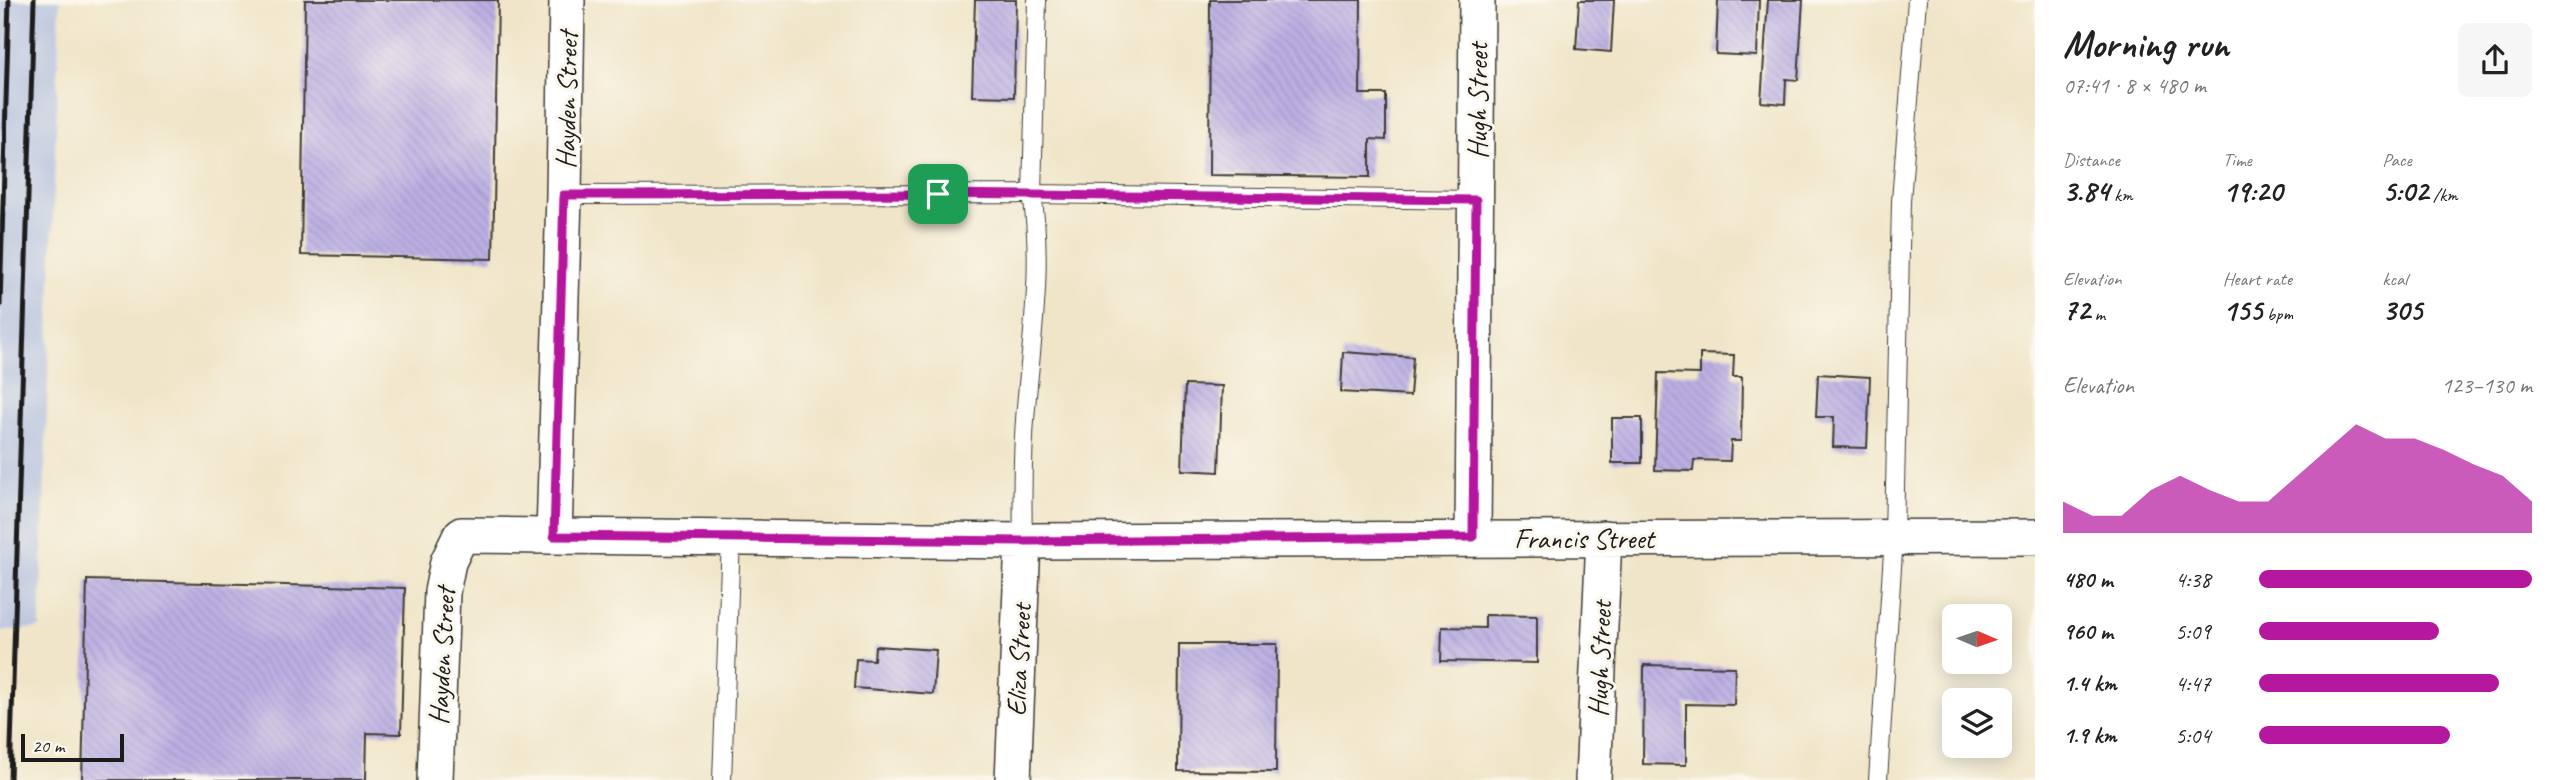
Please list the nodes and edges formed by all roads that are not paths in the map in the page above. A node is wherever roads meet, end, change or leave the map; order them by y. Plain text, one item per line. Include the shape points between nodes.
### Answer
1 (567, 0) edge
2 (1037, 0) edge
3 (1478, 0) edge
4 (1917, 0) edge
5 (1032, 194) junction
6 (564, 195) junction
7 (1476, 200) junction
8 (461, 535) joint
9 (554, 536) junction
10 (1473, 537) junction
11 (1894, 537) junction
12 (2035, 537) edge
13 (731, 538) junction
14 (1604, 538) junction
15 (1023, 541) junction
16 (435, 780) edge
17 (722, 780) edge
18 (1013, 780) edge
19 (1593, 780) edge
20 (1878, 780) edge

1 - 6 street, Hayden Street
2 - 5 lane
3 - 7 street, Hugh Street
4 - 11 lane via 1901,201
5 - 6 lane
5 - 7 lane
5 - 15 lane via 1037,306 1024,434
6 - 9 street, Hayden Street
7 - 10 street, Hugh Street
8 - 9 street, Francis Street
8 - 16 street, Hayden Street via 448,562 442,592
9 - 13 street, Francis Street
10 - 14 street, Francis Street
10 - 15 street, Francis Street
11 - 12 street, Francis Street
11 - 14 street, Francis Street
11 - 20 lane
13 - 15 street, Francis Street
13 - 17 lane
14 - 19 street, Hugh Street
15 - 18 street, Eliza Street

